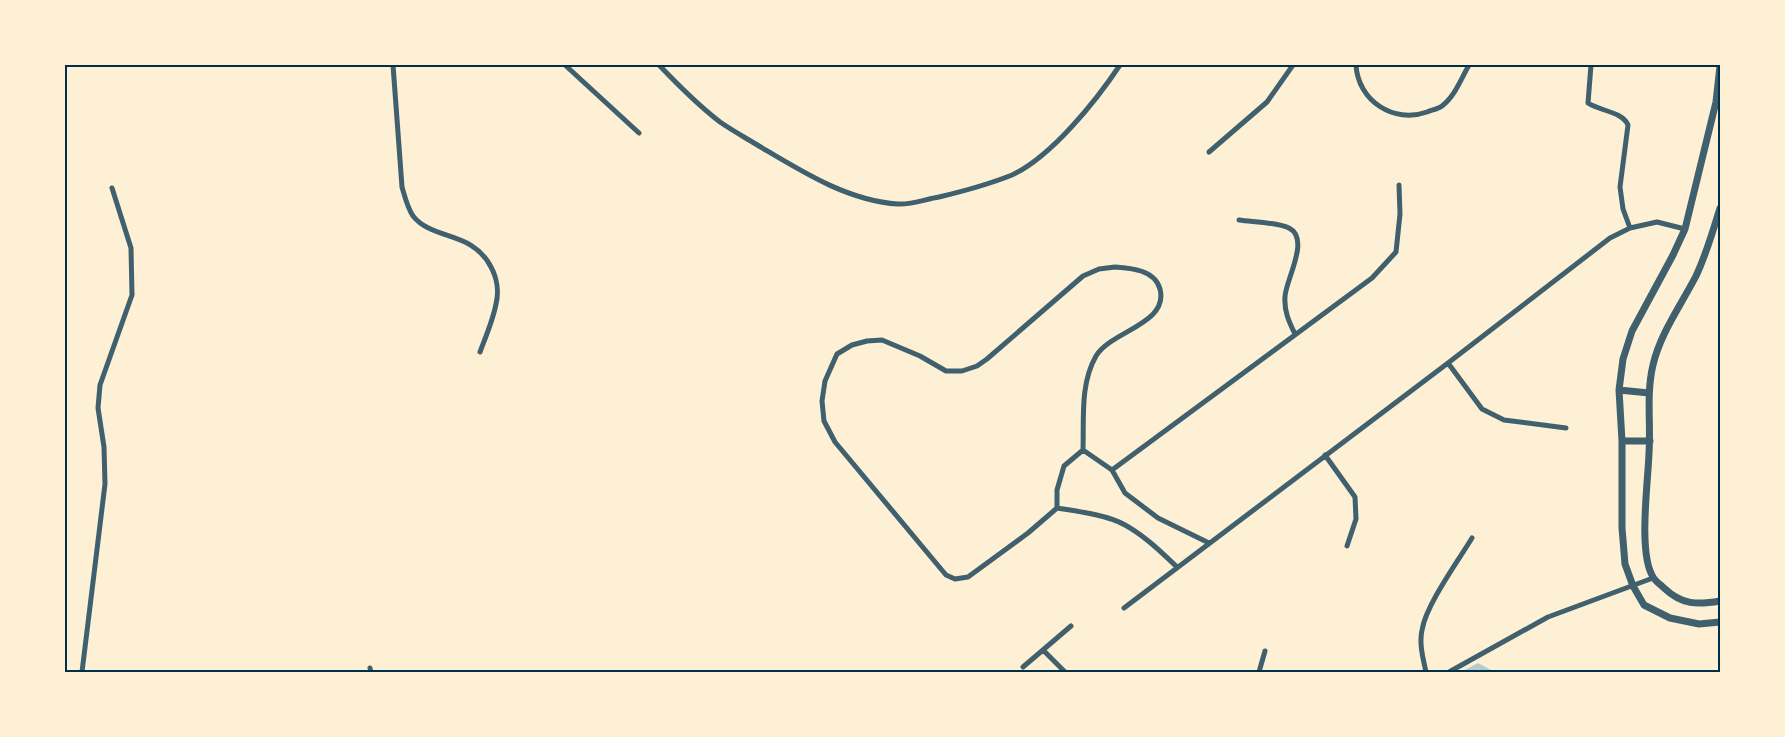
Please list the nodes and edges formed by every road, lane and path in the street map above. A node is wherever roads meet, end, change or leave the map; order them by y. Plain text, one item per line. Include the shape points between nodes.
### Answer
1 (393, 65) edge
2 (565, 65) edge
3 (659, 65) edge
4 (1120, 65) edge
5 (1293, 65) edge
6 (1356, 65) edge
7 (1469, 65) edge
8 (1590, 65) edge
9 (1720, 66) edge
10 (639, 133) dead end
11 (1209, 152) dead end
12 (1399, 185) dead end
13 (112, 188) dead end
14 (1720, 208) edge
15 (1239, 220) dead end
16 (1630, 228) junction
17 (1685, 229) junction
18 (1295, 334) junction
19 (480, 352) dead end
20 (1448, 363) junction
21 (1620, 390) junction
22 (1649, 394) junction
23 (1566, 428) dead end
24 (1622, 441) junction
25 (1650, 441) junction
26 (1083, 450) junction
27 (1325, 454) junction
28 (1112, 470) junction
29 (1057, 508) junction
30 (1472, 538) dead end
31 (1209, 543) junction
32 (1347, 546) dead end
33 (1177, 567) junction
34 (1653, 578) junction
35 (1633, 586) junction
36 (1720, 601) edge
37 (1124, 608) dead end
38 (1720, 622) edge
39 (1071, 626) dead end
40 (1043, 650) junction
41 (1265, 651) dead end
42 (1023, 667) dead end
43 (82, 672) edge
44 (1065, 672) edge
45 (1259, 672) edge
46 (1426, 672) edge
47 (1449, 672) edge

1 - 19 street via 402,187 407,205 414,217 426,227 471,244 487,259 496,277 496,303
2 - 10 street
3 - 4 street via 683,91 721,122 786,162 845,192 870,201 901,204 951,194 1012,174 1043,155 1075,122
5 - 11 street via 1267,102
6 - 7 street via 1360,84 1367,96 1392,113 1406,116 1441,107 1452,96
8 - 16 street via 1588,103 1622,117 1628,125 1620,187
9 - 17 street via 1716,102
12 - 18 street via 1396,252 1372,278
13 - 43 street via 131,248 132,295 100,385 98,408 105,484
14 - 22 street via 1696,275 1653,364
15 - 18 street via 1291,229 1298,239 1297,257 1285,296 1286,317
16 - 17 street via 1657,222
16 - 20 street via 1610,238
17 - 21 street via 1632,331 1623,359
18 - 28 street
20 - 23 street via 1482,409 1504,420
20 - 27 street
21 - 22 street
21 - 24 street
22 - 25 street
24 - 25 street
24 - 35 street via 1622,528 1625,564
25 - 34 street via 1644,525 1647,558
26 - 28 street
26 - 29 street via 1064,466 1057,490
26 - 29 street via 1088,374 1097,354 1112,339 1147,321 1160,304 1159,285 1151,276 1115,267 1083,276 986,359 962,371 946,371 882,340 852,345 837,354 825,381 824,421 835,442 946,575 955,579 968,577
27 - 31 street
27 - 32 street via 1355,497 1356,519
28 - 31 street via 1125,493 1158,518
29 - 33 street via 1124,524
30 - 46 street via 1429,609 1422,629 1421,652
31 - 33 street
33 - 37 street
34 - 35 street
34 - 36 street via 1674,598 1695,604
35 - 38 street via 1644,605 1670,618 1699,624
35 - 47 street via 1548,617
39 - 40 street
40 - 42 street
40 - 44 street
41 - 45 street

